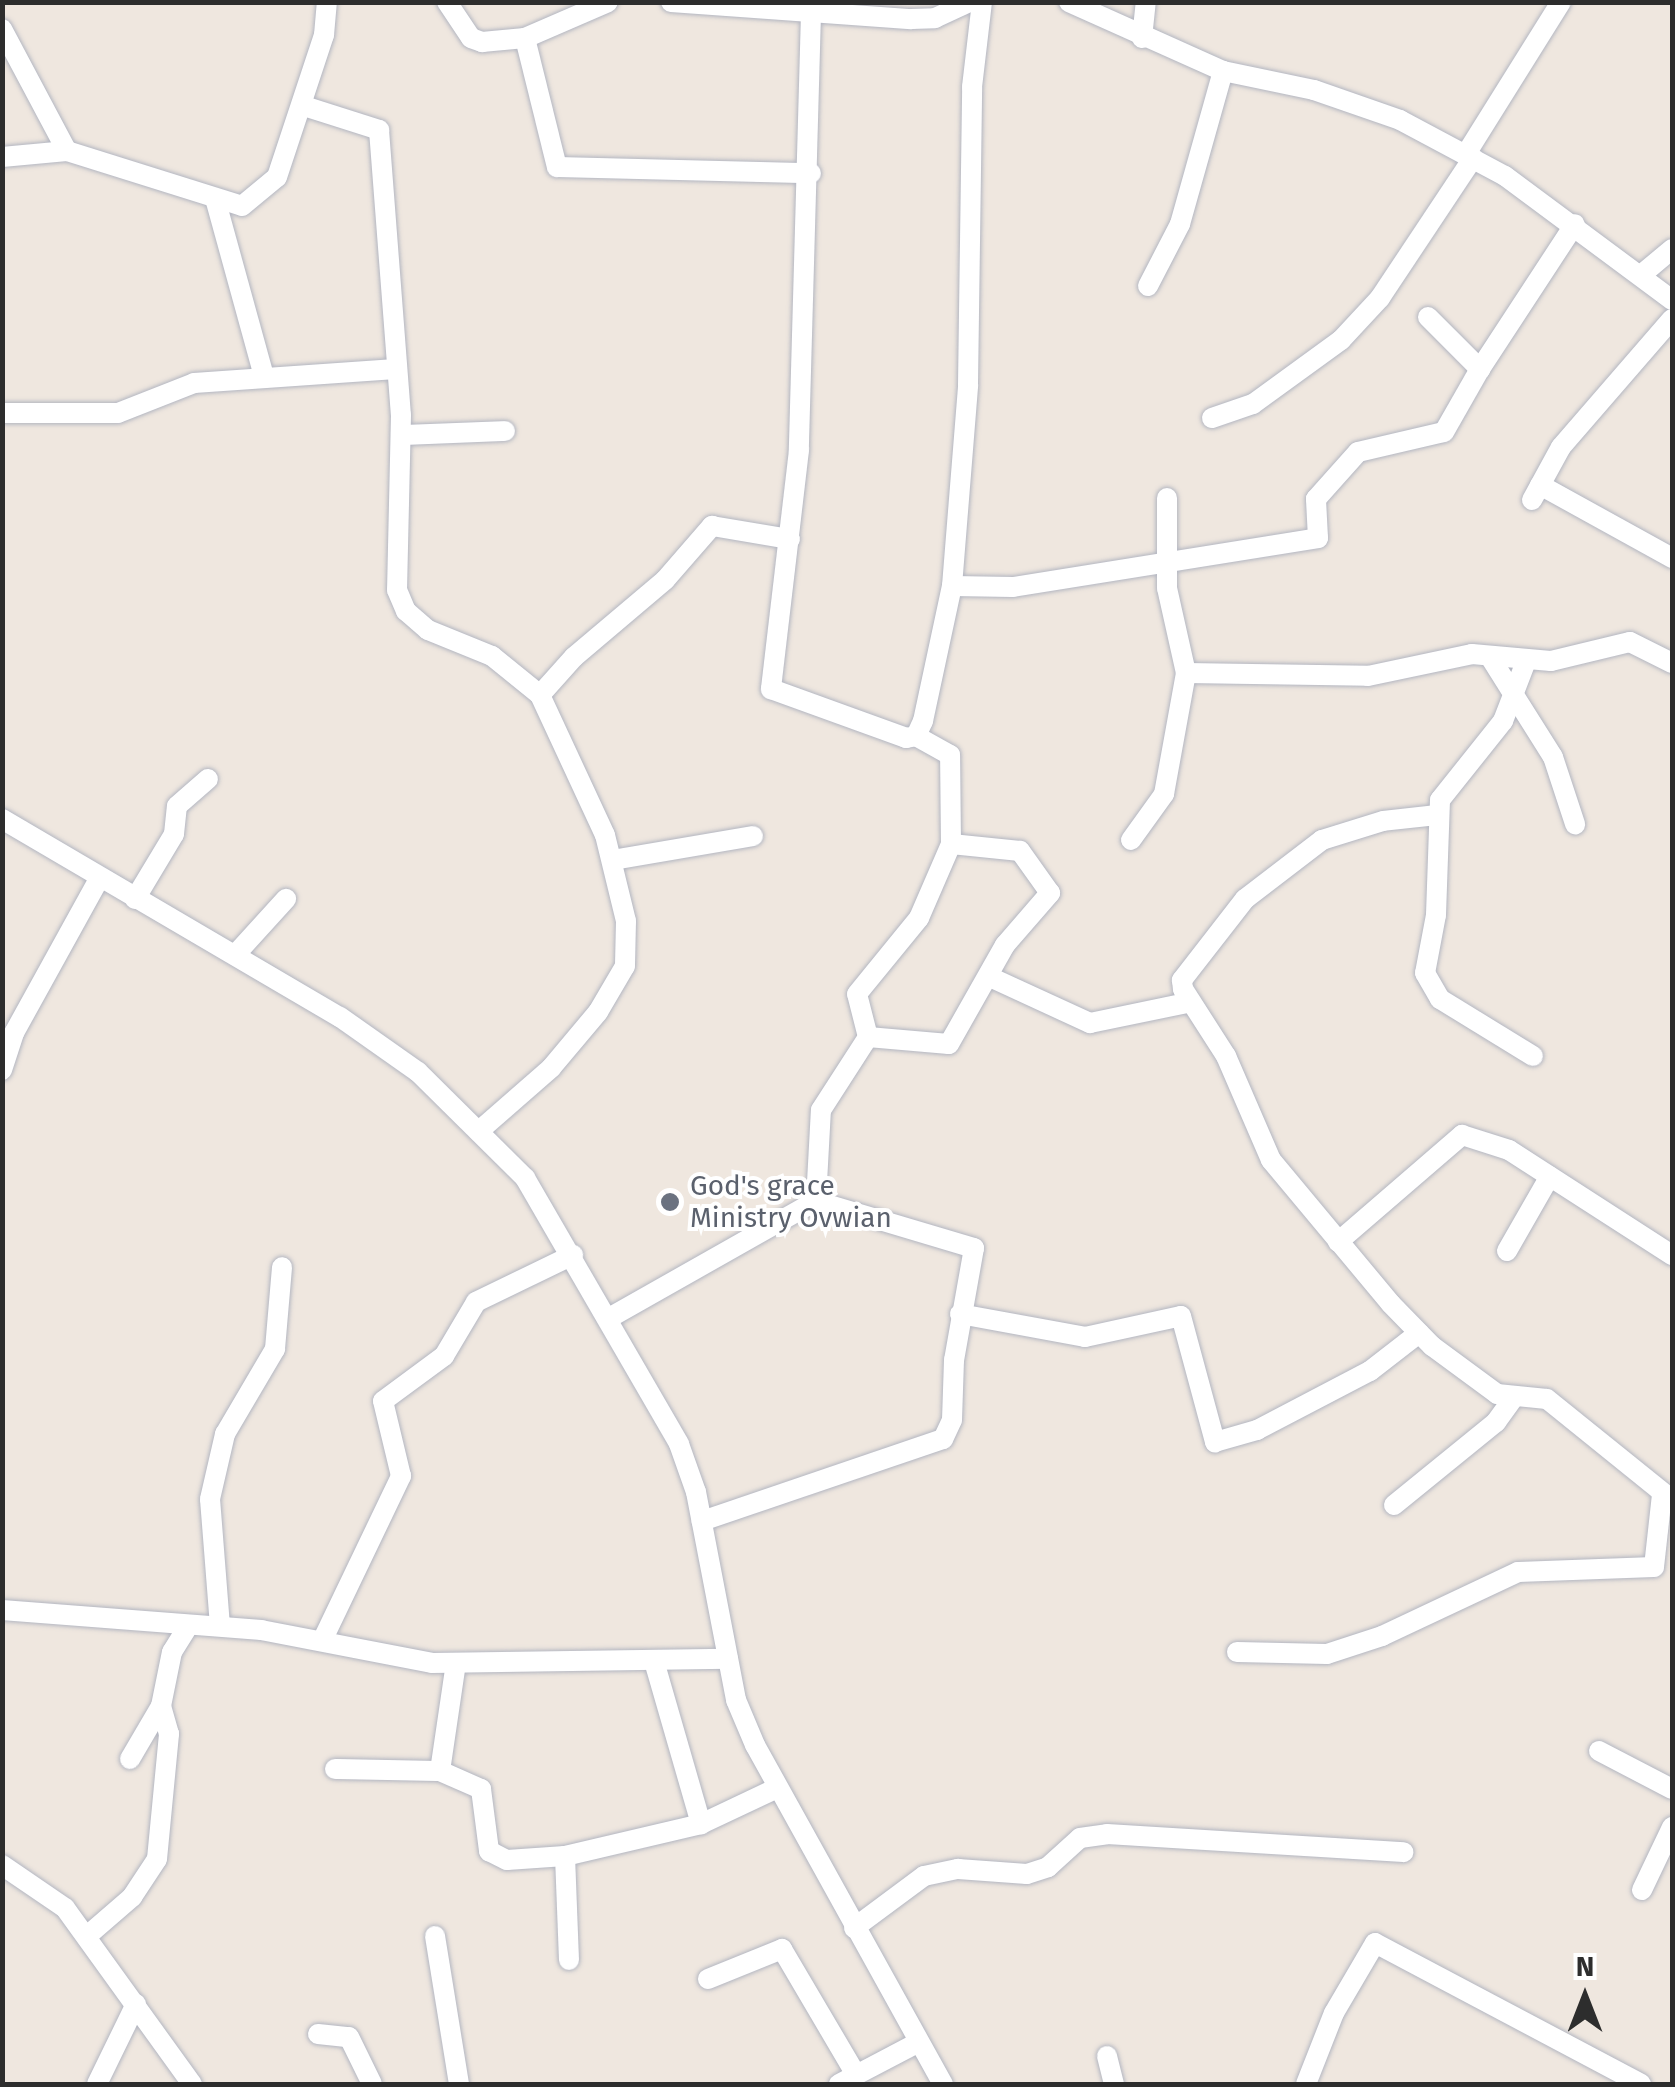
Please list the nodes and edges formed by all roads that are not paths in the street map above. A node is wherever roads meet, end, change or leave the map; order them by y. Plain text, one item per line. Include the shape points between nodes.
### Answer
1 (327, 2) edge
2 (447, 2) edge
3 (608, 2) edge
4 (671, 2) edge
5 (970, 2) edge
6 (982, 2) edge
7 (1070, 2) edge
8 (1146, 2) edge
9 (1561, 2) edge
10 (812, 13) junction
11 (2, 30) edge
12 (524, 38) junction
13 (1142, 38) junction
14 (1223, 71) junction
15 (304, 106) junction
16 (67, 151) junction
17 (2, 156) edge
18 (1469, 156) junction
19 (811, 173) junction
20 (216, 202) junction
21 (1575, 224) junction
22 (1672, 249) edge
23 (1641, 275) junction
24 (1148, 286) dead end
25 (1672, 300) edge
26 (1428, 317) dead end
27 (1672, 320) edge
28 (396, 369) junction
29 (1480, 369) junction
30 (264, 373) junction
31 (2, 412) edge
32 (1212, 418) dead end
33 (505, 431) dead end
34 (401, 434) junction
35 (1166, 498) dead end
36 (790, 539) junction
37 (1672, 558) edge
38 (1166, 562) junction
39 (952, 586) junction
40 (1490, 658) junction
41 (1551, 661) junction
42 (1672, 663) edge
43 (1525, 664) junction
44 (1186, 673) junction
45 (540, 695) junction
46 (1517, 696) junction
47 (916, 736) junction
48 (208, 779) dead end
49 (1437, 815) junction
50 (2, 819) edge
51 (1575, 824) dead end
52 (753, 836) dead end
53 (1130, 840) dead end
54 (951, 844) junction
55 (613, 860) junction
56 (99, 879) junction
57 (134, 899) junction
58 (286, 899) dead end
59 (235, 955) junction
60 (992, 978) junction
61 (1192, 1002) junction
62 (868, 1037) junction
63 (1533, 1056) dead end
64 (2, 1070) edge
65 (479, 1131) junction
66 (1550, 1176) junction
67 (816, 1202) junction
68 (1338, 1242) junction
69 (1507, 1251) dead end
70 (573, 1255) junction
71 (1672, 1255) edge
72 (282, 1267) dead end
73 (960, 1314) junction
74 (609, 1318) junction
75 (1419, 1333) junction
76 (1514, 1397) junction
77 (1668, 1497) edge
78 (1394, 1505) dead end
79 (702, 1521) junction
80 (2, 1610) edge
81 (188, 1626) junction
82 (220, 1626) junction
83 (323, 1639) junction
84 (1238, 1652) dead end
85 (728, 1659) junction
86 (654, 1661) junction
87 (456, 1663) junction
88 (161, 1706) junction
89 (1599, 1750) dead end
90 (130, 1759) dead end
91 (335, 1769) dead end
92 (440, 1771) junction
93 (777, 1788) junction
94 (1672, 1789) edge
95 (701, 1824) junction
96 (1672, 1827) edge
97 (1403, 1852) dead end
98 (565, 1856) junction
99 (2, 1864) edge
100 (1642, 1890) dead end
101 (854, 1928) junction
102 (87, 1936) junction
103 (436, 1936) dead end
104 (569, 1960) dead end
105 (708, 1980) dead end
106 (136, 2004) junction
107 (318, 2034) dead end
108 (917, 2043) junction
109 (1107, 2056) dead end
110 (847, 2079) edge
111 (97, 2084) edge
112 (192, 2084) edge
113 (372, 2084) edge
114 (460, 2084) edge
115 (943, 2084) edge
116 (1114, 2084) edge
117 (1306, 2084) edge
118 (1641, 2084) edge

1 - 15 street
2 - 12 street via 471,38
3 - 12 street
4 - 10 street
5 - 10 street via 935,18
6 - 39 street via 972,87 968,385
7 - 13 street
8 - 13 street
9 - 18 street
10 - 19 street
11 - 16 street
12 - 19 street via 558,167
13 - 14 street
14 - 18 street via 1372,110
14 - 24 street via 1180,224
15 - 20 street via 267,188 242,206
15 - 28 street via 379,130
16 - 17 street
16 - 20 street
18 - 21 street
18 - 32 street via 1380,298 1342,340 1253,404
19 - 36 street
20 - 30 street
21 - 23 street
21 - 29 street
22 - 23 street
23 - 25 street
26 - 29 street
27 - 37 street via 1562,447 1536,492
28 - 30 street
28 - 34 street
29 - 38 street via 1444,432 1358,452 1316,499 1318,538
30 - 31 street via 194,383 118,413
33 - 34 street
34 - 45 street via 394,555 406,612 428,630 492,656
35 - 38 street
36 - 45 street via 712,526
36 - 47 street via 772,689
38 - 39 street via 1013,588
38 - 44 street
39 - 47 street
40 - 43 street
40 - 44 street via 1472,654 1368,676
40 - 46 street
41 - 42 street via 1630,642
41 - 43 street
41 - 46 street
43 - 46 street
44 - 53 street via 1164,794
45 - 55 street via 568,744
46 - 49 street via 1440,800
46 - 51 street via 1553,757
47 - 54 street via 950,755
48 - 57 street via 177,806 174,834
49 - 61 street via 1341,830 1291,862 1245,899 1182,980
49 - 63 street via 1429,987 1478,1026
50 - 56 street
52 - 55 street
54 - 60 street via 1010,846 1050,886 1043,906 1004,945
54 - 62 street via 920,918 857,994
55 - 65 street via 626,921 624,966 598,1012 551,1068
56 - 57 street
56 - 64 street via 14,1033
57 - 59 street
58 - 59 street
59 - 65 street via 396,1056
60 - 61 street via 1090,1023
60 - 62 street via 949,1044
61 - 68 street via 1226,1056 1271,1160
62 - 67 street via 822,1110
65 - 70 street via 524,1178
66 - 68 street via 1509,1150 1462,1136
66 - 69 street
66 - 71 street
67 - 73 street via 974,1248
67 - 74 street
68 - 75 street
70 - 74 street
70 - 83 street via 476,1302 444,1356 383,1401 401,1476
72 - 82 street via 275,1349 225,1434 210,1498
73 - 75 street via 1084,1338 1180,1316 1215,1442 1257,1430 1370,1371
73 - 79 street via 952,1420 943,1439
74 - 79 street via 678,1444
75 - 76 street via 1497,1394
76 - 77 street via 1546,1399
76 - 78 street via 1496,1422
77 - 84 street via 1654,1567 1518,1572 1382,1636 1327,1654
79 - 85 street
80 - 81 street via 119,1615
81 - 82 street
81 - 88 street via 172,1652
82 - 83 street
83 - 87 street
85 - 86 street
85 - 93 street via 736,1700
86 - 87 street
86 - 95 street
87 - 92 street
88 - 90 street
88 - 102 street via 169,1734 157,1859 132,1897
89 - 94 street
91 - 92 street
92 - 98 street via 481,1789 488,1850 496,1856
93 - 95 street
93 - 101 street
95 - 98 street
96 - 100 street
97 - 101 street via 1107,1834 1080,1838 1048,1867 1027,1874 958,1869 924,1876
98 - 104 street
99 - 102 street via 65,1908
101 - 108 street
102 - 106 street
103 - 114 street
105 - 110 street via 782,1948
106 - 111 street
106 - 112 street
107 - 113 street via 350,2036
108 - 110 street
108 - 115 street
109 - 116 street
117 - 118 street via 1334,2013 1375,1943

